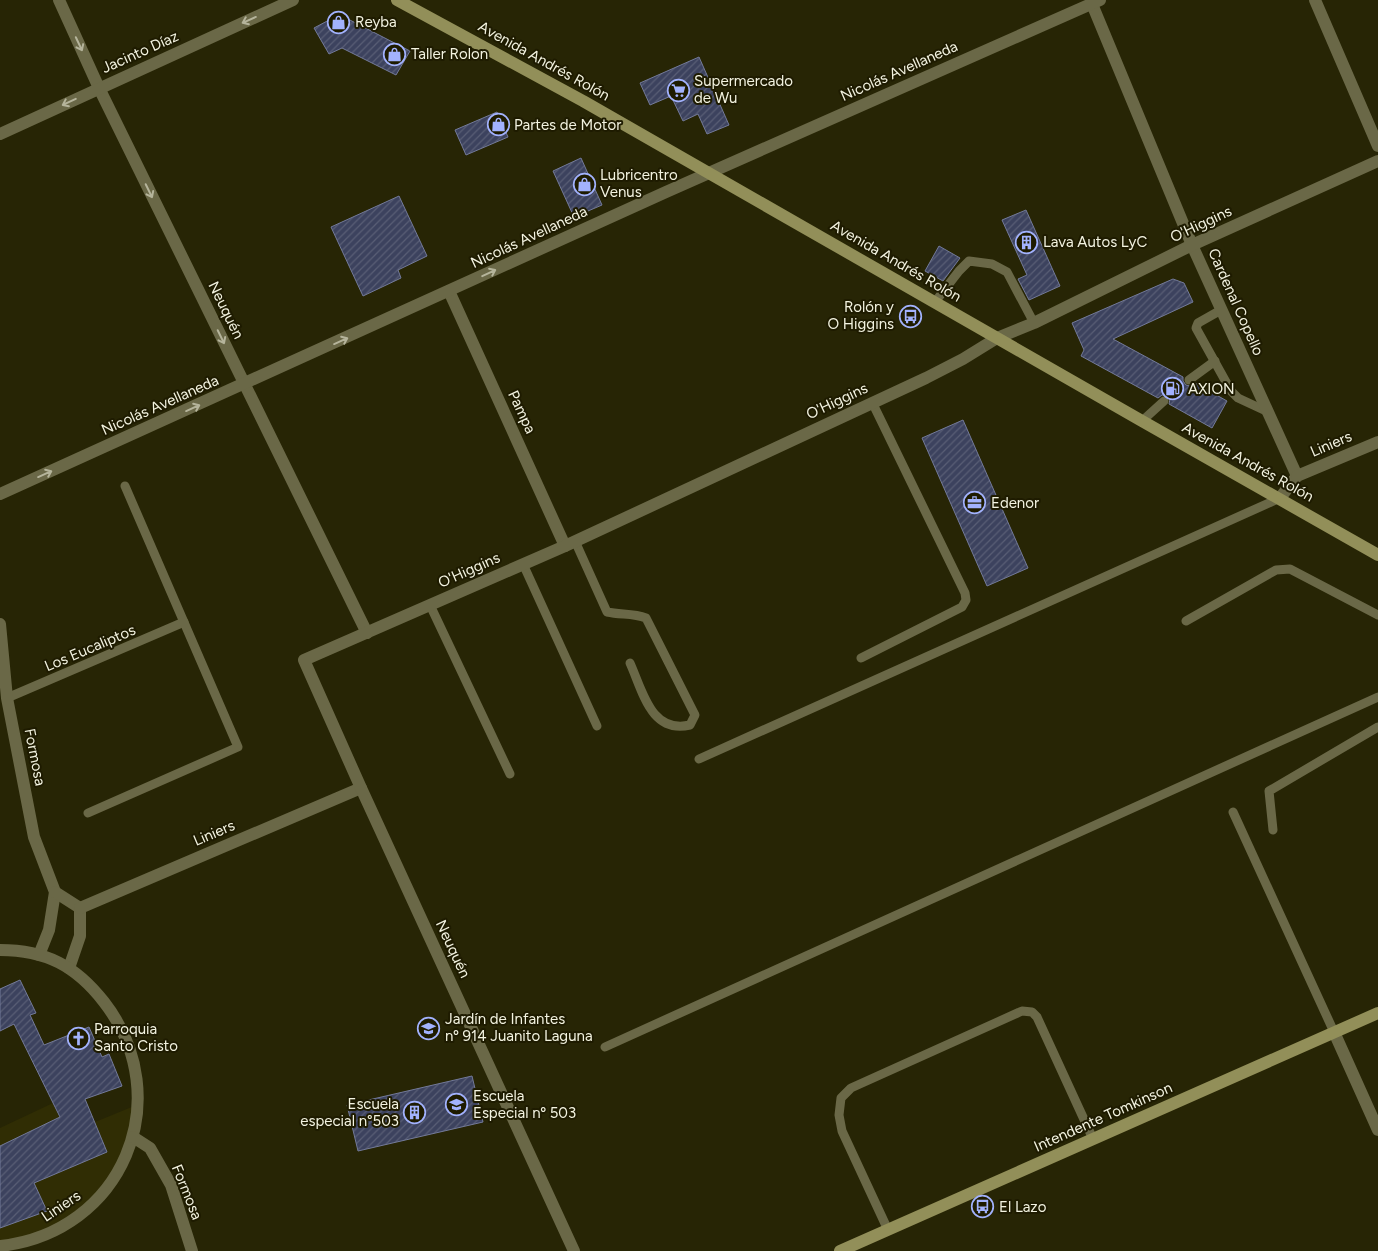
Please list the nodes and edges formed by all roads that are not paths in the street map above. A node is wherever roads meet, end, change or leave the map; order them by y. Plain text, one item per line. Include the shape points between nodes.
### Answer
1 (59, 0) edge
2 (294, 0) edge
3 (397, 0) edge
4 (1315, 0) edge
5 (1096, 2) edge
6 (99, 88) junction
7 (0, 134) edge
8 (1378, 146) edge
9 (1378, 162) edge
10 (710, 173) junction
11 (1192, 245) junction
12 (449, 292) junction
13 (935, 302) junction
14 (1221, 310) junction
15 (1034, 323) junction
16 (997, 338) junction
17 (1215, 361) junction
18 (1189, 380) dead end
19 (244, 384) junction
20 (1164, 401) dead end
21 (872, 402) junction
22 (1266, 411) junction
23 (1142, 421) junction
24 (1378, 442) edge
25 (1296, 476) junction
26 (125, 486) dead end
27 (0, 494) edge
28 (1280, 498) junction
29 (570, 543) junction
30 (1378, 554) edge
31 (524, 564) junction
32 (430, 605) junction
33 (1378, 615) edge
34 (1186, 621) dead end
35 (184, 622) junction
36 (0, 624) edge
37 (367, 633) junction
38 (861, 658) dead end
39 (304, 660) joint
40 (630, 663) dead end
41 (1378, 697) edge
42 (7, 698) junction
43 (597, 726) dead end
44 (1378, 727) edge
45 (699, 759) dead end
46 (510, 774) dead end
47 (361, 788) junction
48 (1233, 812) dead end
49 (88, 813) dead end
50 (1273, 830) dead end
51 (55, 892) junction
52 (80, 908) junction
53 (0, 950) edge
54 (40, 955) junction
55 (69, 968) junction
56 (1378, 1013) edge
57 (1334, 1032) junction
58 (605, 1047) dead end
59 (1378, 1130) edge
60 (133, 1138) junction
61 (1093, 1139) junction
62 (888, 1230) junction
63 (0, 1246) edge
64 (192, 1251) edge
65 (574, 1251) edge
66 (840, 1251) edge

1 -> 6 street, Neuquén
2 -> 6 street, Jacinto Díaz
3 - 10 main road, Avenida Andrés Rolón
4 - 8 street
5 - 10 street, Nicolás Avellaneda
5 - 11 street, Cardenal Copello
6 -> 7 street, Jacinto Díaz
6 -> 19 street, Neuquén
9 - 11 street, O'Higgins
12 -> 10 street, Nicolás Avellaneda
10 - 13 main road, Avenida Andrés Rolón
11 - 14 street, Cardenal Copello
11 - 15 street, O'Higgins
19 -> 12 street, Nicolás Avellaneda
12 - 29 street, Pampa
13 - 15 lane via 969,261 992,264 1007,272
13 - 16 main road, Avenida Andrés Rolón
14 - 17 lane via 1198,323 1196,328
14 - 22 street, Cardenal Copello
15 - 16 street, O'Higgins
16 - 21 street, O'Higgins via 963,359
16 - 23 main road, Avenida Andrés Rolón
17 - 18 lane
17 - 22 lane via 1238,398
27 -> 19 street, Nicolás Avellaneda
19 - 37 street, Neuquén
20 - 23 lane
21 - 29 street, O'Higgins
21 - 38 lane via 966,600 962,607
22 - 25 street, Cardenal Copello
23 - 28 main road, Avenida Andrés Rolón
24 - 25 street, Liniers
25 - 28 street
26 - 35 lane
28 - 30 main road, Avenida Andrés Rolón
28 - 45 lane
29 - 31 street, O'Higgins
29 - 40 lane via 607,612 646,618 695,715 690,725 664,724 652,711
31 - 32 street, O'Higgins
31 - 43 lane
32 - 37 street, O'Higgins
32 - 46 lane
33 - 34 lane via 1290,569 1276,570
35 - 42 lane, Los Eucaliptos
35 - 49 lane via 238,747
36 - 42 street, Formosa
37 - 39 street, O'Higgins
39 - 47 street, Neuquén
41 - 58 lane
42 - 51 street, Formosa via 34,838
44 - 50 lane via 1269,790
47 - 52 street, Liniers
47 - 65 street, Neuquén
48 - 57 lane
51 - 52 street
51 - 54 street via 49,930
52 - 55 street via 80,936
53 - 54 street
54 - 55 street
55 - 60 street via 93,989 113,1014 127,1043 135,1074 137,1106
56 - 57 main road, Intendente Tomkinson
57 - 59 street
57 - 61 main road, Intendente Tomkinson
60 - 63 street, Liniers via 114,1178 91,1207 45,1236
60 - 64 street, Formosa via 150,1148 171,1186
61 - 62 main road, Intendente Tomkinson
61 - 62 lane via 1037,1017 1032,1012 1022,1011 851,1088 841,1098 839,1115 842,1131
62 - 66 main road, Intendente Tomkinson

